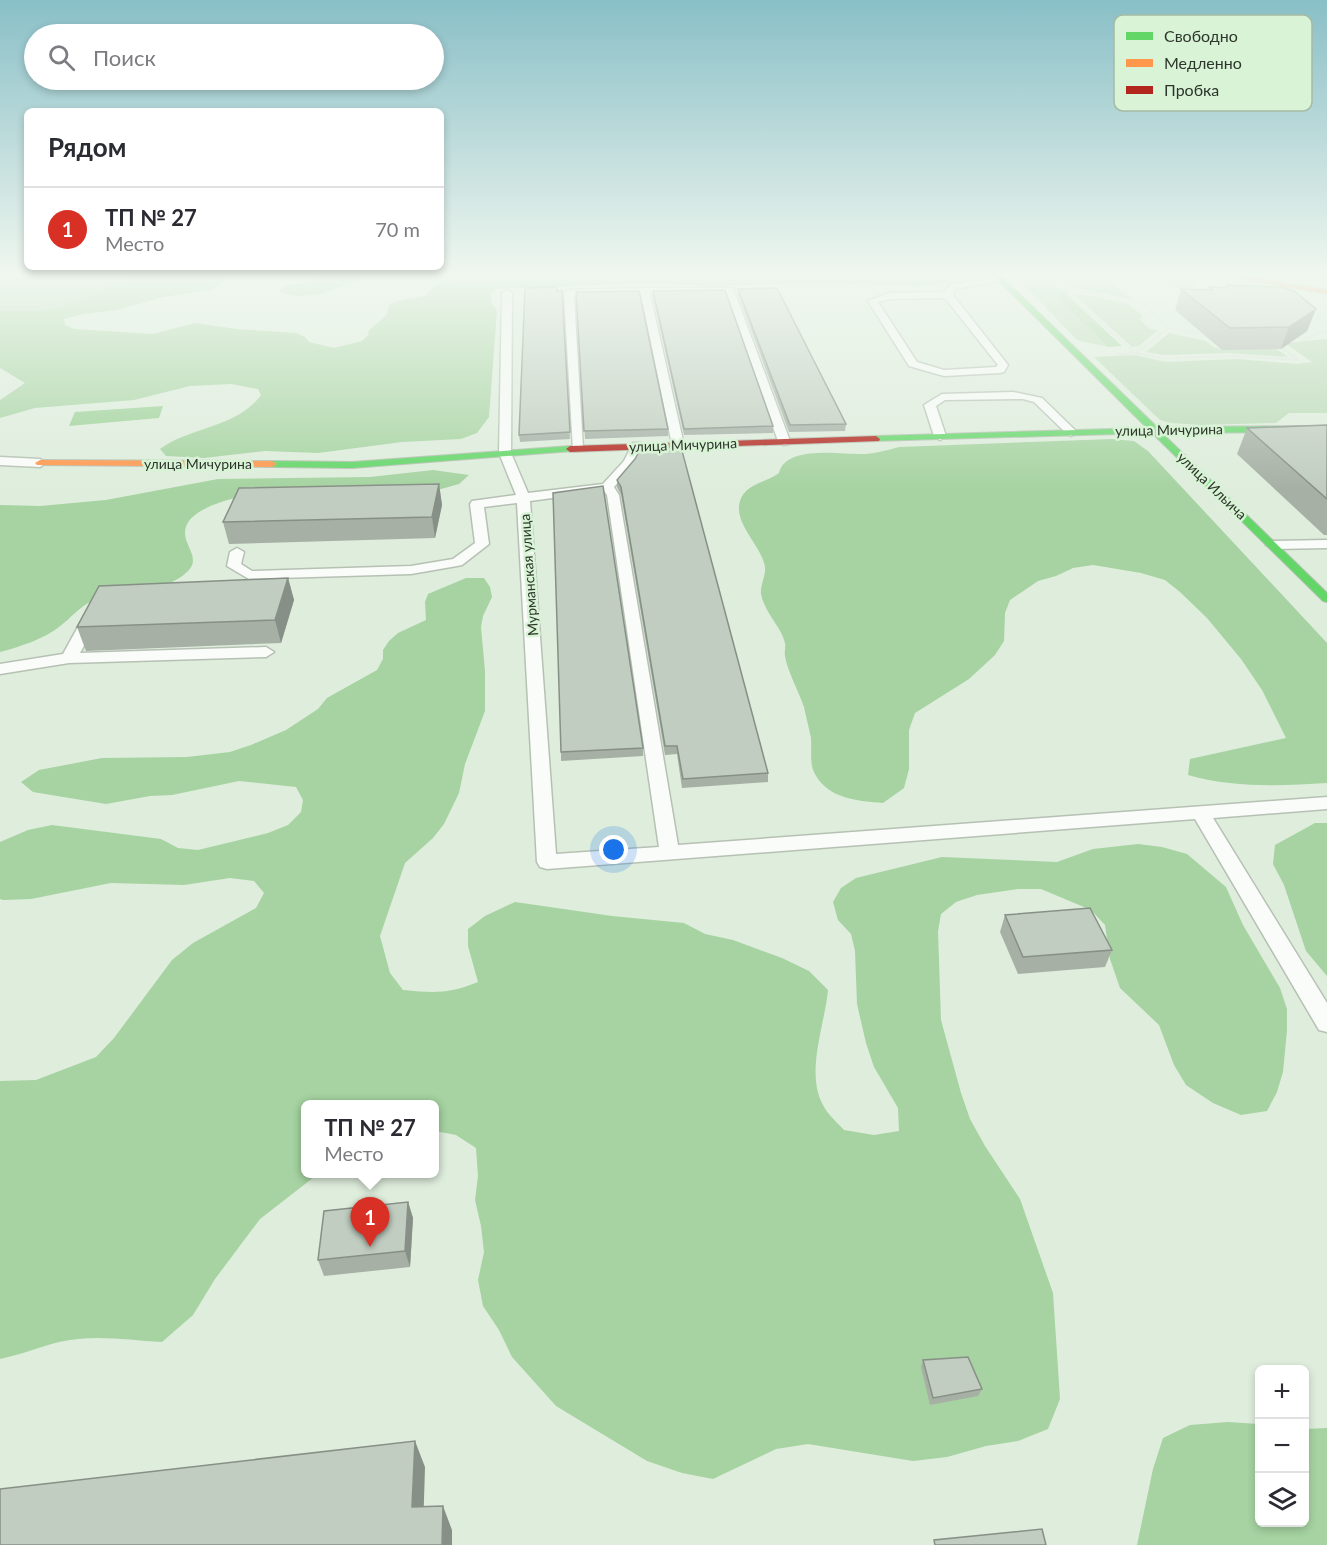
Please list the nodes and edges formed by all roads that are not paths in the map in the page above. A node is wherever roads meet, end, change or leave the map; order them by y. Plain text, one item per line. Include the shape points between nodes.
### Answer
1 (506, 345) edge
2 (572, 345) edge
3 (657, 345) edge
4 (749, 345) edge
5 (901, 345) edge
6 (987, 345) edge
7 (1067, 345) edge
8 (1327, 429) edge
9 (1154, 430) junction
10 (1071, 432) junction
11 (940, 436) junction
12 (784, 441) junction
13 (678, 445) junction
14 (636, 446) junction
15 (577, 448) junction
16 (505, 453) junction
17 (0, 461) edge
18 (40, 463) joint
19 (607, 487) junction
20 (524, 496) junction
21 (1327, 544) edge
22 (1273, 546) junction
23 (237, 552) dead end
24 (1327, 599) edge
25 (96, 609) edge
26 (266, 652) dead end
27 (69, 657) junction
28 (0, 669) edge
29 (1327, 803) edge
30 (1201, 813) junction
31 (670, 854) junction
32 (1327, 1023) edge

1 - 16 lane, Мурманская улица
2 - 15 lane
3 - 13 lane
4 - 12 lane
5 - 6 lane via 921,369 938,373 1000,370 1003,365
7 - 9 street, улица Ильича
8 - 9 street, улица Мичурина
9 - 10 street, улица Мичурина
9 - 22 street, улица Ильича
10 - 11 street, улица Мичурина
10 - 11 lane via 1038,400 1012,395 942,397 930,405
11 - 12 street, улица Мичурина
12 - 13 street, улица Мичурина
13 - 14 street, улица Мичурина
14 - 15 street, улица Мичурина
14 - 19 lane via 629,462
15 - 16 street, улица Мичурина
16 - 18 street, улица Мичурина via 352,465
16 - 20 lane, Мурманская улица
17 - 18 lane
19 - 20 lane
19 - 31 lane via 613,495
20 - 23 lane via 477,504 482,544 457,562 411,570 249,575 234,566
20 - 31 lane, Мурманская улица via 548,862
21 - 22 lane
22 - 24 street, улица Ильича
25 - 27 lane
26 - 27 lane
27 - 28 lane
29 - 30 lane
30 - 31 lane
30 - 32 lane

